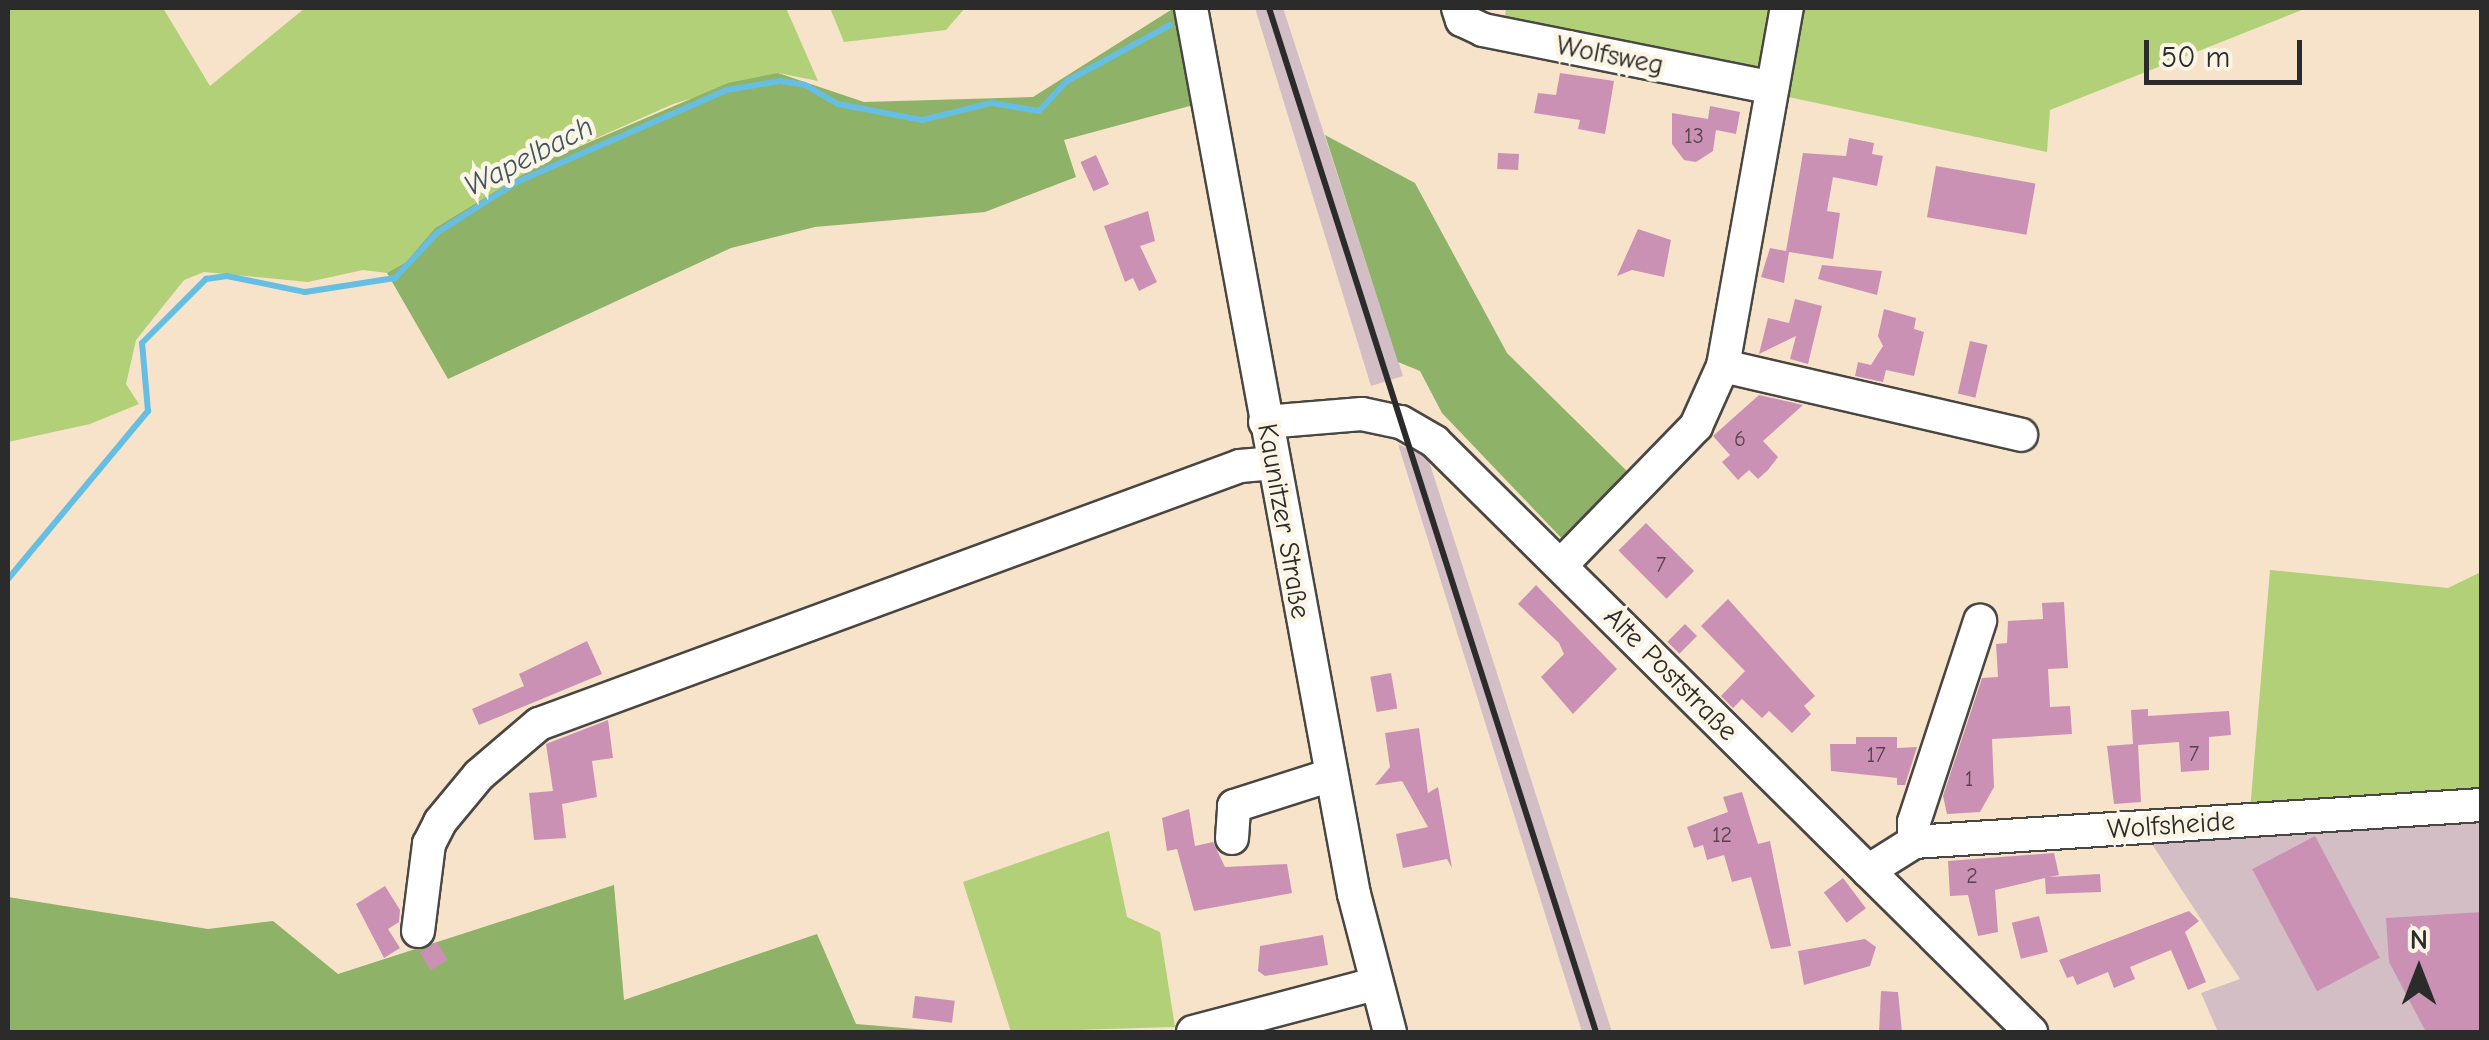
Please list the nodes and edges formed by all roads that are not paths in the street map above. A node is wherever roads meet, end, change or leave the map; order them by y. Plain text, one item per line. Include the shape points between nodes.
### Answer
1 (1191, 8) edge
2 (1458, 8) edge
3 (1787, 8) edge
4 (1772, 88) junction
5 (1723, 366) junction
6 (1265, 422) junction
7 (2021, 435) dead end
8 (1272, 463) junction
9 (1561, 565) junction
10 (1980, 621) dead end
11 (1331, 774) junction
12 (2482, 805) edge
13 (1232, 838) dead end
14 (1914, 842) junction
15 (1868, 871) junction
16 (418, 932) dead end
17 (1375, 984) junction
18 (1193, 1032) edge
19 (1390, 1032) edge
20 (2032, 1032) edge

1 - 6 street, Kaunitzer Straße
2 - 4 street, Wolfsweg via 1462,20 1482,30
3 - 4 street
4 - 5 street
5 - 7 street
5 - 9 street via 1696,426
6 - 8 street, Kaunitzer Straße
6 - 9 street, Alte Poststraße via 1335,412 1386,417 1418,429
8 - 11 street, Kaunitzer Straße
8 - 16 street via 1240,466 539,724 480,775 440,822 429,844
9 - 15 street, Alte Poststraße
10 - 14 street via 1914,822
11 - 13 street via 1234,806
11 - 17 street, Kaunitzer Straße
12 - 14 street, Wolfsheide
14 - 15 street, Wolfsheide
15 - 20 street, Alte Poststraße
17 - 18 street
17 - 19 street, Kaunitzer Straße

